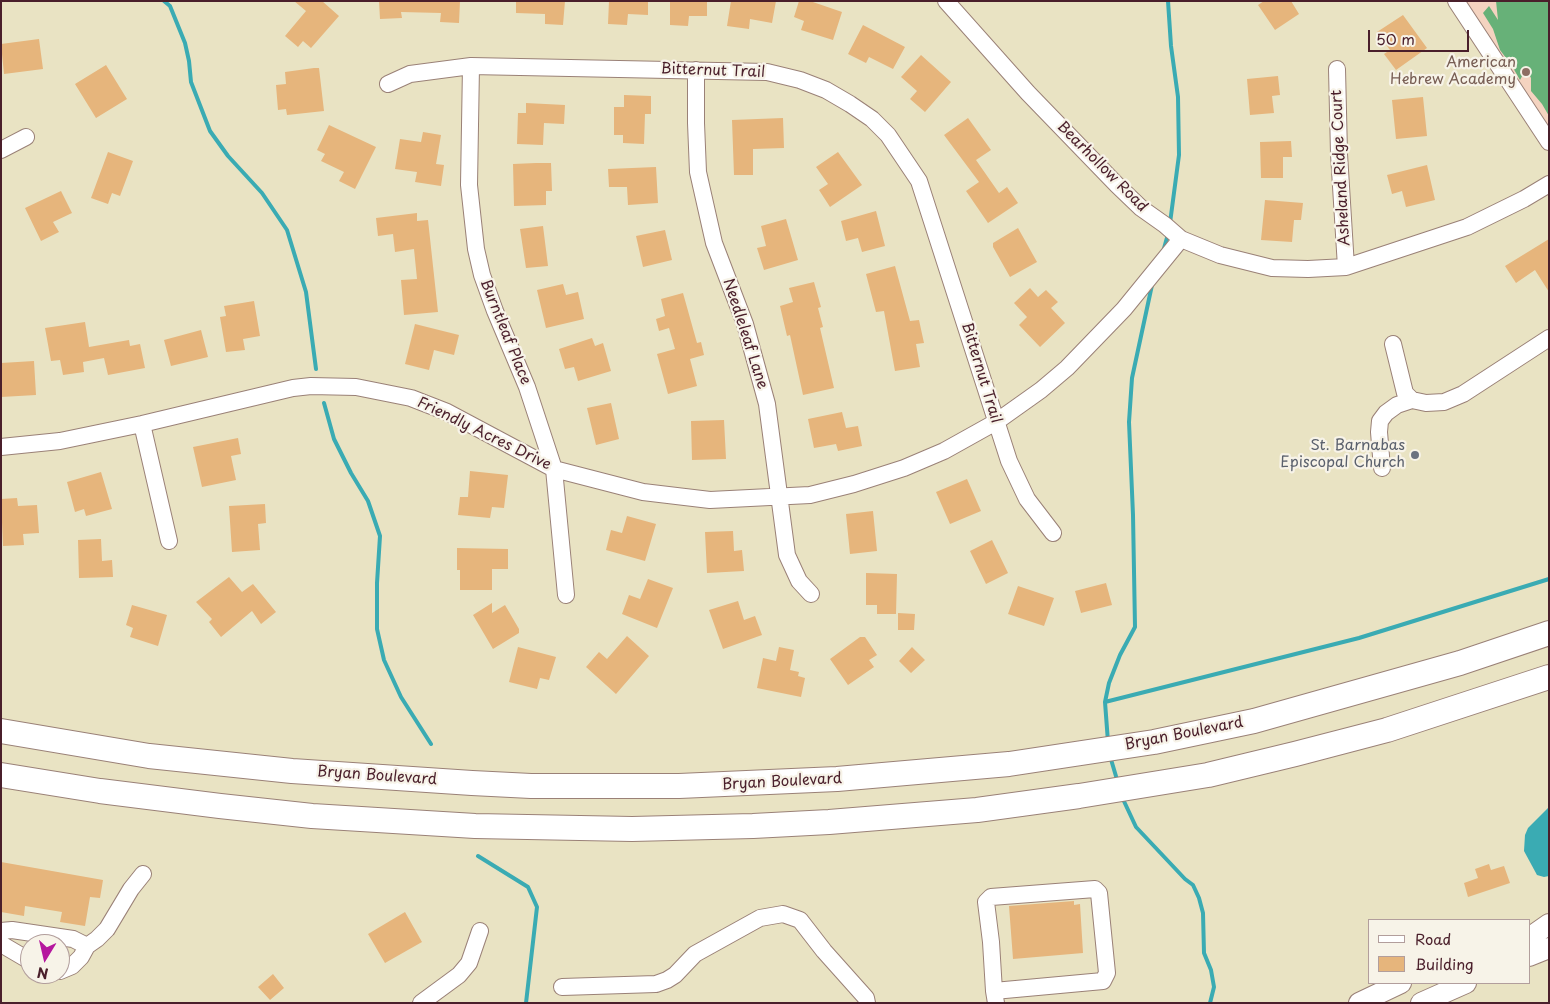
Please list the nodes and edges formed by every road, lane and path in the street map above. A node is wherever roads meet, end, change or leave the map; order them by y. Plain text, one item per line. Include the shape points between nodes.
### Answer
1 (946, 1) edge
2 (1456, 1) edge
3 (471, 66) junction
4 (1337, 69) dead end
5 (696, 70) junction
6 (388, 84) dead end
7 (26, 137) dead end
8 (1549, 142) edge
9 (1, 150) edge
10 (1549, 184) edge
11 (1180, 239) junction
12 (1346, 266) junction
13 (1549, 338) edge
14 (1393, 344) dead end
15 (1412, 400) junction
16 (996, 422) junction
17 (142, 424) junction
18 (1, 447) edge
19 (1382, 468) dead end
20 (554, 469) junction
21 (779, 497) junction
22 (1053, 533) dead end
23 (169, 541) dead end
24 (811, 594) dead end
25 (566, 595) dead end
26 (1549, 633) edge
27 (1549, 678) edge
28 (1, 731) edge
29 (1, 775) edge
30 (143, 874) dead end
31 (1549, 918) edge
32 (1549, 924) edge
33 (1530, 926) edge
34 (1, 931) edge
35 (480, 931) dead end
36 (1530, 938) edge
37 (1, 944) edge
38 (87, 946) junction
39 (1549, 948) edge
40 (20, 955) edge
41 (1530, 956) edge
42 (70, 967) edge
43 (1399, 984) edge
44 (1464, 984) edge
45 (562, 987) dead end
46 (995, 997) edge
47 (421, 1003) edge
48 (867, 1003) edge
49 (1359, 1003) edge
50 (1421, 1003) edge

1 - 11 street, Bearhollow Road via 1028,93 1117,185
2 - 8 street
3 - 5 street, Bitternut Trail
3 - 6 street, Bitternut Trail via 410,74
3 - 20 street, Burntleaf Place via 469,185 476,249 482,275 527,387
4 - 12 street, Asheland Ridge Court
5 - 16 street, Bitternut Trail via 767,72 800,80 850,104 888,135 919,181
5 - 21 street, Needleleaf Lane via 698,172 714,243 745,324 767,404
7 - 9 street
10 - 12 street, Bearhollow Road via 1466,227
11 - 12 street, Bearhollow Road via 1220,256 1272,268
11 - 16 street, Friendly Acres Drive via 1124,309 1067,368
13 - 15 street via 1463,394 1444,402
14 - 15 street via 1405,393
15 - 19 street via 1397,405 1380,421
16 - 21 street, Friendly Acres Drive via 944,451 904,468 810,495
16 - 22 street, Bitternut Trail via 1009,461 1027,499
17 - 18 street, Friendly Acres Drive via 60,441
17 - 20 street, Friendly Acres Drive via 292,388 356,387 410,398 447,412
17 - 23 street
20 - 21 street, Friendly Acres Drive via 643,492 710,500
20 - 25 street, Burntleaf Place
21 - 24 street, Needleleaf Lane via 788,555 799,581
26 - 28 highway, Bryan Boulevard via 1460,663 1254,721 1154,742 1009,764 837,780 679,786 530,786 292,771 149,756
27 - 29 highway via 1387,730 1208,774 977,810 829,822 632,829 475,826 312,816 100,791
30 - 38 street via 108,929
31 - 33 main road
32 - 36 main road
34 - 38 street via 74,939
35 - 47 street via 469,963 459,975
37 - 40 street
38 - 42 street
39 - 41 main road
43 - 49 main road
44 - 50 main road
45 - 48 street via 656,984 676,975 695,954 760,918 783,914 800,920
46 - 46 street via 986,902 991,897 1095,889 1099,893 1106,974 1103,981

